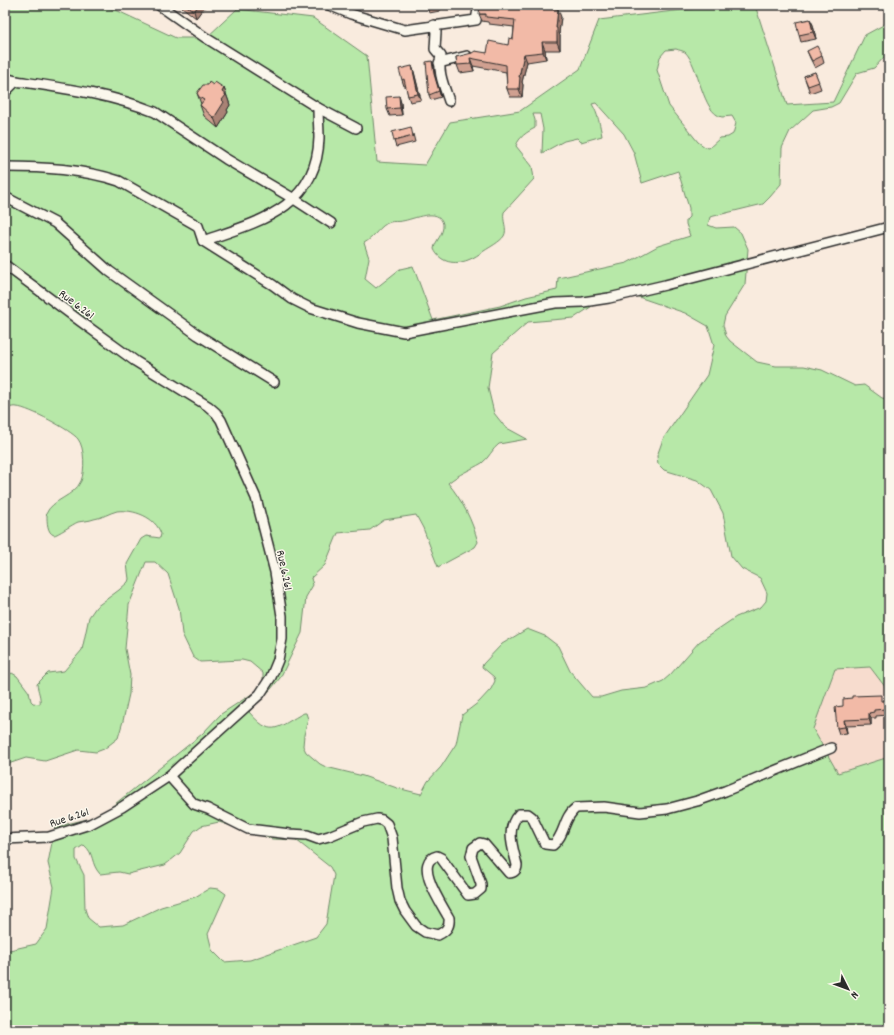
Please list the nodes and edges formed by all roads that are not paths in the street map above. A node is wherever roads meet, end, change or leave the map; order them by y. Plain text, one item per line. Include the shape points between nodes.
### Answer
1 (159, 5) edge
2 (329, 5) edge
3 (479, 5) edge
4 (527, 5) edge
5 (544, 5) edge
6 (434, 25) junction
7 (473, 55) edge
8 (439, 63) junction
9 (5, 78) edge
10 (16, 81) junction
11 (5, 92) edge
12 (449, 101) dead end
13 (318, 108) junction
14 (356, 128) dead end
15 (5, 167) edge
16 (5, 197) edge
17 (294, 199) junction
18 (331, 223) dead end
19 (889, 227) edge
20 (203, 241) junction
21 (5, 265) edge
22 (274, 382) dead end
23 (831, 748) dead end
24 (169, 776) junction
25 (5, 839) edge

1 - 13 street via 201,35
2 - 6 street via 405,30
3 - 6 street via 476,20
4 - 5 street
6 - 8 street via 435,49 441,56
7 - 8 street
8 - 12 street
9 - 10 street
10 - 11 street
10 - 17 street via 93,93 154,112 226,160
13 - 14 street
13 - 17 street via 317,155 310,176
15 - 20 street via 39,167 119,181 198,226
16 - 22 street via 55,223 109,271 198,335
17 - 18 street
17 - 20 street via 278,211 250,224
19 - 20 street via 609,298 555,303 404,332 358,323 310,308
21 - 24 street, Rue 6.261 via 135,361 216,413 256,498 282,616 278,660 260,694
23 - 24 street via 725,791 667,809 640,812 576,808 568,815 552,845 545,844 532,817 528,814 519,814 513,822 511,833 517,869 509,873 484,844 480,843 473,848 471,856 481,884 481,889 475,894 468,895 441,858 437,856 429,860 428,876 449,918 447,929 438,935 425,932 416,926 405,912 397,888 392,838 387,824 382,820 363,822 318,839 307,835 248,829 194,804
24 - 25 street, Rue 6.261 via 122,807 90,824 49,837

